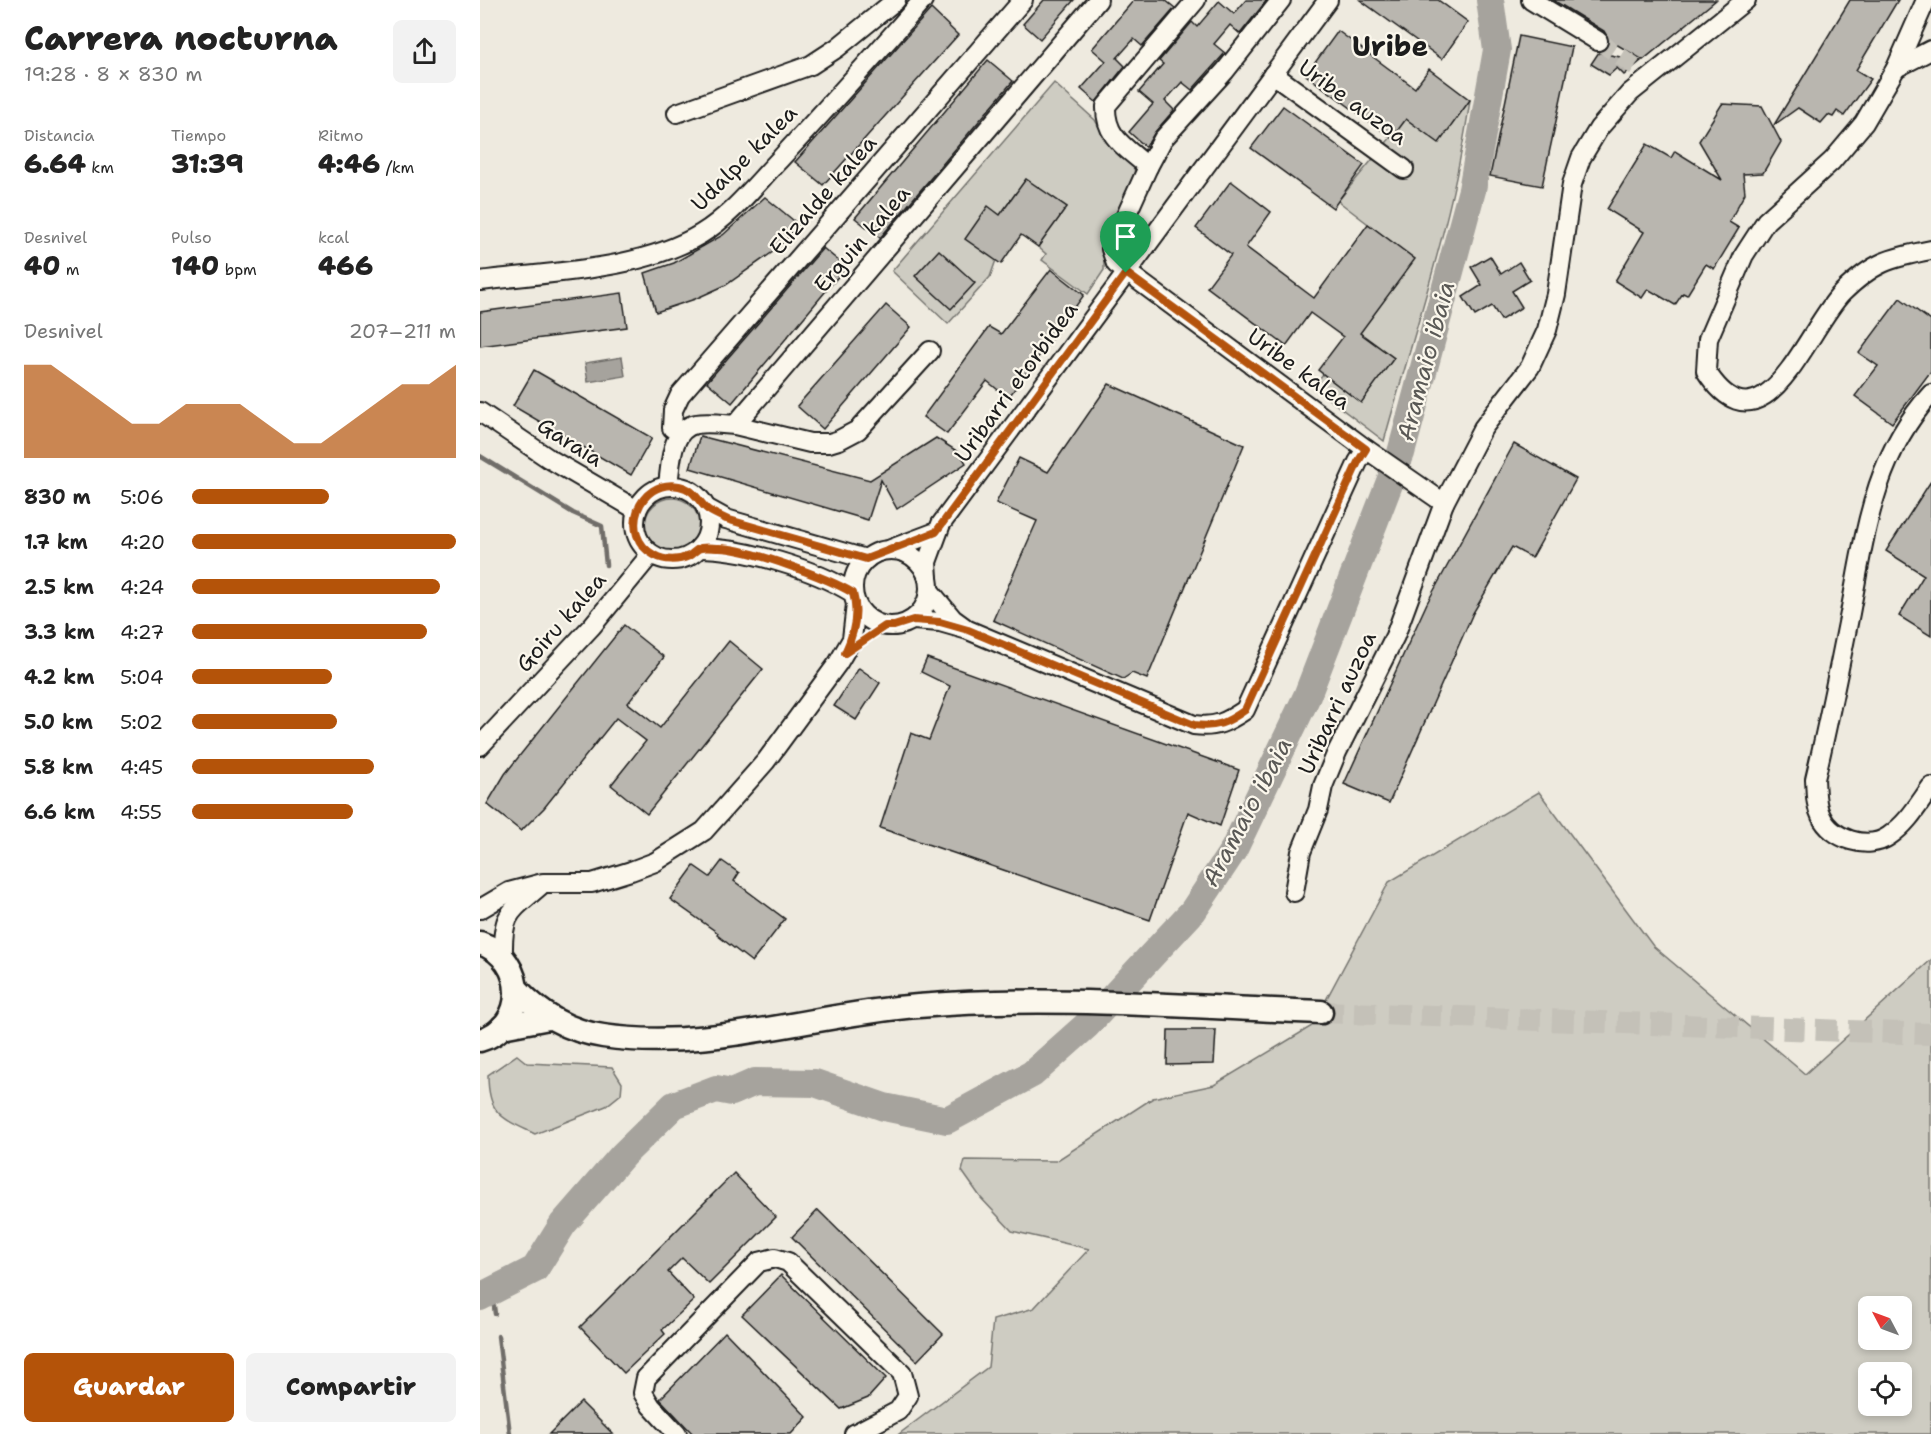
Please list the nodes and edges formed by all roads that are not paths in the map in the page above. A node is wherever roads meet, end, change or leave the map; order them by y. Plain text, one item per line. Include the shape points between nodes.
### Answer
1 (896, 0) edge
2 (923, 0) edge
3 (1023, 0) edge
4 (1098, 0) edge
5 (1196, 0) edge
6 (1281, 0) edge
7 (1328, 0) edge
8 (1531, 0) edge
9 (1746, 0) edge
10 (1924, 5) edge
11 (1598, 41) tunnel mouth
12 (1931, 45) edge
13 (1931, 50) edge
14 (1896, 68) junction
15 (1273, 74) junction
16 (677, 113) dead end
17 (1148, 167) junction
18 (1404, 169) dead end
19 (1931, 250) edge
20 (1126, 273) junction
21 (480, 281) edge
22 (930, 351) dead end
23 (1931, 394) edge
24 (480, 412) edge
25 (735, 424) junction
26 (672, 428) dead end
27 (1366, 449) junction
28 (668, 486) junction
29 (1444, 503) junction
30 (706, 508) junction
31 (637, 510) junction
32 (936, 532) junction
33 (699, 548) junction
34 (891, 549) junction
35 (651, 554) junction
36 (866, 559) junction
37 (929, 584) junction
38 (854, 598) junction
39 (913, 620) junction
40 (885, 626) junction
41 (968, 630) junction
42 (845, 653) junction
43 (480, 746) edge
44 (1931, 787) edge
45 (543, 883) junction
46 (1294, 892) dead end
47 (480, 909) edge
48 (480, 943) edge
49 (503, 956) junction
50 (518, 990) junction
51 (1321, 1012) tunnel mouth
52 (549, 1018) junction
53 (501, 1027) junction
54 (480, 1040) edge
55 (677, 1434) edge
56 (855, 1434) edge

1 - 16 street, Udalpe kalea via 810,65
2 - 21 street, Udalpe kalea via 755,186 701,234 652,255 613,264
3 - 26 street, Elizalde kalea via 681,395 673,410
4 - 25 street, Erguin kalea
5 - 17 street via 1106,106 1105,121 1110,132
6 - 17 street via 1225,71 1163,139
7 - 15 street, Uribarri etorbidea
8 - 11 street
9 - 29 street, Uribarri auzoa via 1649,76 1599,128 1581,158 1572,184 1547,330 1530,367 1483,428
10 - 12 street
10 - 14 street
13 - 14 street
14 - 19 street via 1864,123 1832,161 1766,221 1744,255 1711,330 1706,371 1727,398 1740,402 1763,397 1778,385 1842,293 1880,262
15 - 18 street, Uribe auzoa
15 - 20 street, Uribarri etorbidea
17 - 20 street via 1111,249 1116,264
20 - 27 street, Uribe kalea
20 - 32 street, Uribarri etorbidea
22 - 25 street via 858,430 839,440 810,443
23 - 44 street via 1880,474 1815,779 1821,818 1834,832 1867,843 1887,838 1906,823
24 - 31 street, Garaia via 548,458
25 - 28 street via 694,424 681,433 673,446
27 - 29 street, Uribe kalea
27 - 41 street via 1245,710 1226,723 1194,725
28 - 30 street via 695,493
28 - 31 street via 649,493
29 - 46 street, Uribarri auzoa via 1395,636 1336,752 1301,852
30 - 33 street via 709,529
30 - 36 street via 726,519
31 - 35 street via 636,534
32 - 34 street
32 - 37 street via 927,562
33 - 35 street via 691,555 671,560
33 - 38 street via 722,548 777,562 840,585
34 - 36 street
34 - 37 street via 915,557
35 - 43 street, Goiru kalea via 592,626
36 - 38 street via 853,580
37 - 39 street via 921,612
37 - 41 street via 953,619
38 - 40 street via 868,618
38 - 42 street via 852,639
39 - 40 street
39 - 41 street
40 - 42 street
42 - 45 street via 766,761 704,831 655,862 631,871 592,883
45 - 47 street via 509,892
45 - 49 street via 513,909 503,927
48 - 49 main road
49 - 50 main road via 514,972
50 - 52 main road
50 - 53 main road via 513,1009
51 - 52 main road via 1054,1001 917,1006 677,1041 603,1036
52 - 53 main road
53 - 54 main road
55 - 56 street via 643,1393 646,1378 759,1262 776,1258 788,1262 902,1373 908,1396 898,1411

